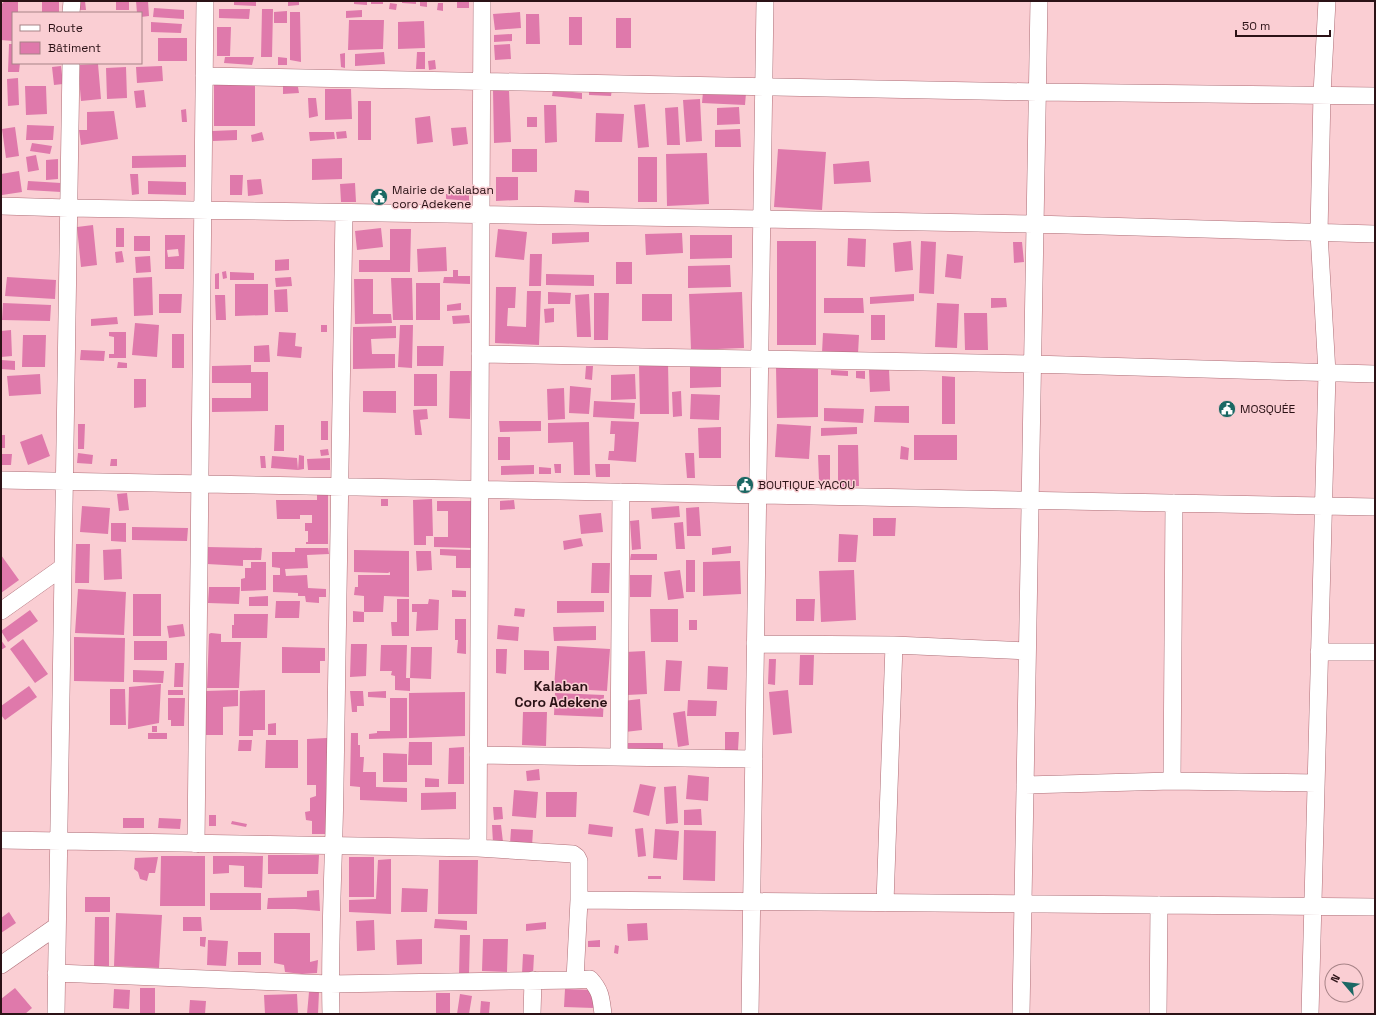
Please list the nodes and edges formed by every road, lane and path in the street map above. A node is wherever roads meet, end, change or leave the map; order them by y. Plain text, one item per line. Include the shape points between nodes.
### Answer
1 (72, 1) edge
2 (205, 1) edge
3 (482, 1) edge
4 (765, 1) edge
5 (1039, 1) edge
6 (1327, 1) edge
7 (71, 12) edge
8 (70, 64) edge
9 (204, 76) junction
10 (481, 82) junction
11 (764, 87) junction
12 (1037, 92) junction
13 (1322, 94) junction
14 (1375, 96) edge
15 (1, 206) edge
16 (68, 208) junction
17 (203, 210) junction
18 (344, 213) junction
19 (481, 215) junction
20 (762, 219) junction
21 (1034, 224) junction
22 (1319, 233) junction
23 (1375, 234) edge
24 (480, 354) junction
25 (760, 358) junction
26 (1032, 364) junction
27 (1326, 373) junction
28 (1375, 374) edge
29 (1, 480) edge
30 (64, 481) junction
31 (200, 484) junction
32 (339, 487) junction
33 (479, 490) junction
34 (621, 492) junction
35 (758, 495) junction
36 (1029, 500) junction
37 (1174, 503) junction
38 (1323, 506) junction
39 (1375, 507) edge
40 (63, 567) junction
41 (1, 611) edge
42 (755, 644) junction
43 (894, 645) junction
44 (1027, 651) junction
45 (1319, 652) junction
46 (1375, 652) edge
47 (478, 755) junction
48 (619, 757) junction
49 (754, 759) junction
50 (1172, 781) junction
51 (1316, 783) junction
52 (1025, 785) junction
53 (1, 840) edge
54 (59, 841) junction
55 (196, 844) junction
56 (334, 846) junction
57 (478, 848) junction
58 (579, 900) junction
59 (751, 902) junction
60 (885, 903) junction
61 (1023, 904) junction
62 (1159, 905) junction
63 (1313, 906) junction
64 (1375, 907) edge
65 (57, 926) junction
66 (1, 965) edge
67 (56, 973) junction
68 (533, 980) junction
69 (575, 980) junction
70 (330, 984) junction
71 (56, 1014) edge
72 (331, 1014) edge
73 (532, 1014) edge
74 (603, 1014) edge
75 (750, 1014) edge
76 (1021, 1014) edge
77 (1158, 1014) edge
78 (1310, 1014) edge

1 - 7 street
2 - 9 street
3 - 10 street
4 - 11 street
5 - 12 street
6 - 13 street
8 - 16 street
9 - 10 street
9 - 17 street
10 - 11 street
10 - 19 street
11 - 12 street
11 - 20 street
12 - 13 street
12 - 21 street
13 - 14 street
13 - 22 street
15 - 16 street
16 - 17 street
16 - 30 street
17 - 18 street
17 - 31 street
18 - 19 street
18 - 32 street
19 - 20 street
19 - 24 street
20 - 21 street
20 - 25 street
21 - 22 street
21 - 26 street
22 - 23 street
22 - 27 street
24 - 25 street
24 - 33 street
25 - 26 street
25 - 35 street
26 - 27 street
26 - 36 street
27 - 28 street
27 - 38 street
29 - 30 street
30 - 31 street
30 - 40 street
31 - 32 street
31 - 55 street
32 - 33 street
32 - 56 street
33 - 34 street
33 - 47 street
34 - 35 street
34 - 48 street
35 - 36 street
35 - 42 street
36 - 37 street
36 - 44 street
37 - 38 street
37 - 50 street
38 - 39 street
38 - 45 street
40 - 41 street
40 - 54 street
42 - 43 street
42 - 49 street
43 - 44 street
43 - 60 street
44 - 52 street
45 - 46 street
45 - 51 street
47 - 48 street
47 - 57 street
48 - 49 street
49 - 59 street
50 - 51 street
50 - 52 street
51 - 63 street
52 - 61 street
53 - 54 street
54 - 55 street
54 - 65 street
55 - 56 street
56 - 57 street
56 - 70 street
57 - 58 street via 577,856
58 - 59 street
58 - 69 street
59 - 60 street
59 - 75 street
60 - 61 street
61 - 62 street
61 - 76 street
62 - 63 street
62 - 77 street
63 - 64 street
63 - 78 street
65 - 66 street
65 - 67 street
67 - 70 street
67 - 71 street
68 - 69 street
68 - 70 street
68 - 73 street
69 - 74 street via 590,979 597,987
70 - 72 street

